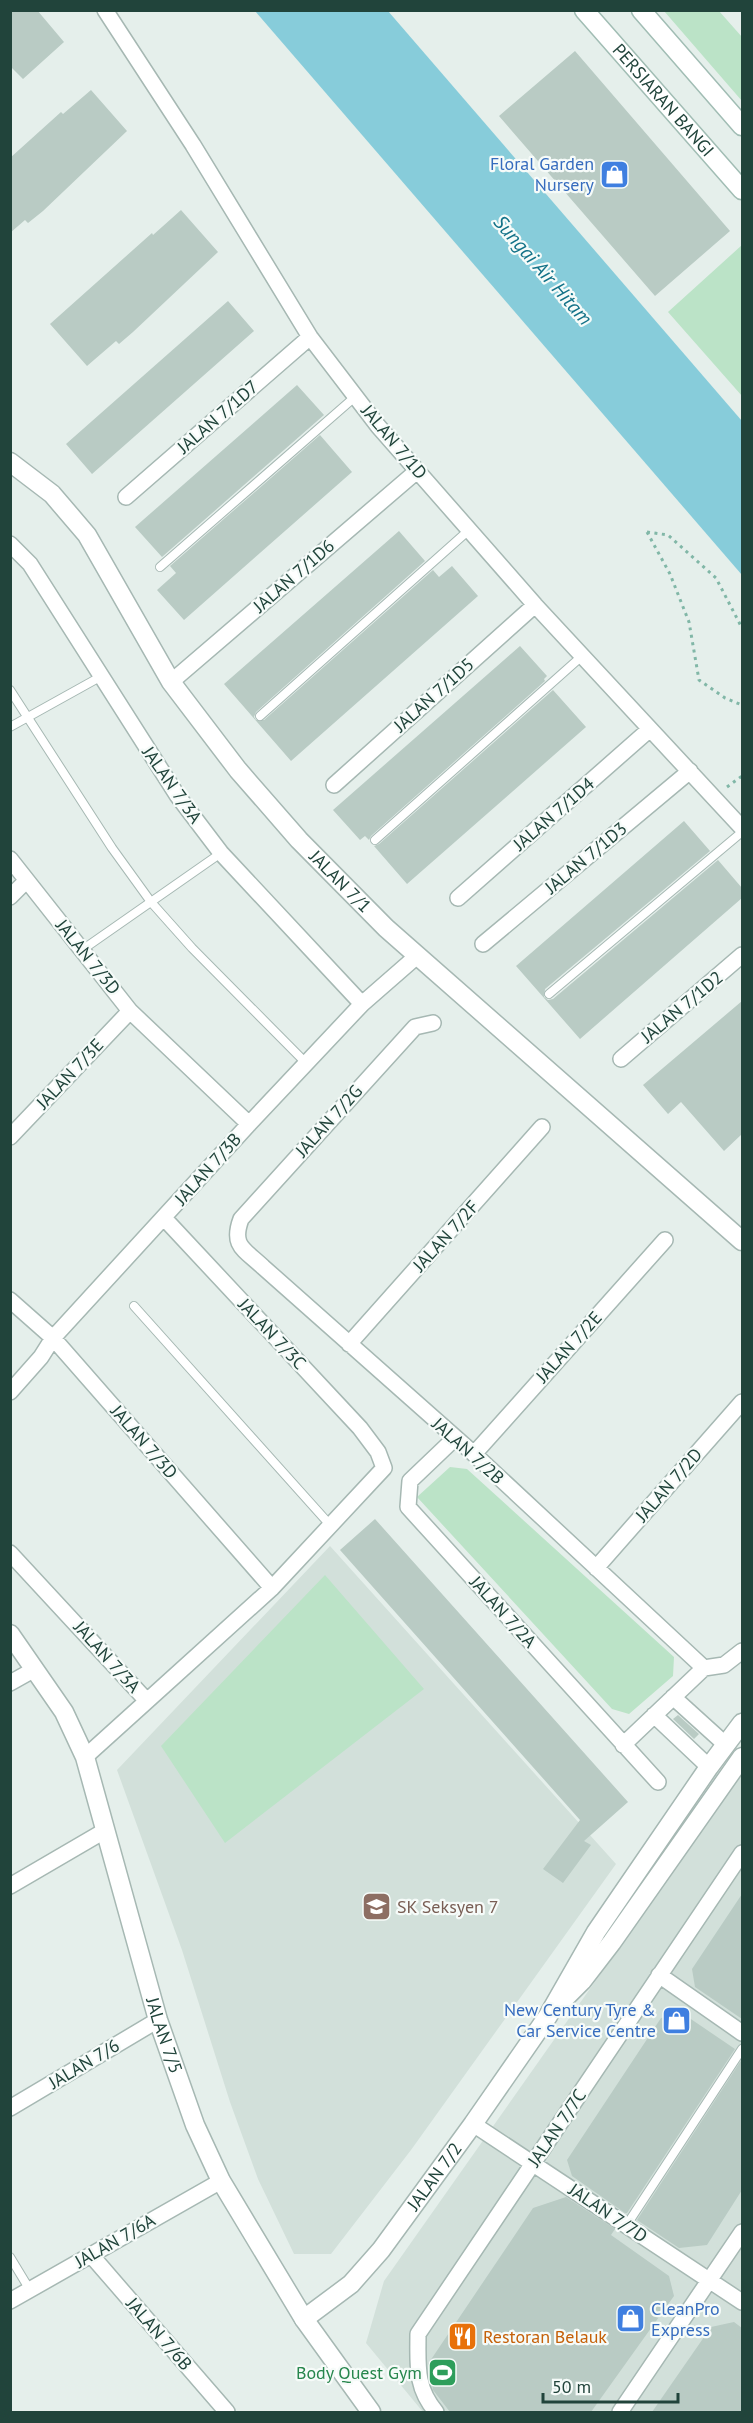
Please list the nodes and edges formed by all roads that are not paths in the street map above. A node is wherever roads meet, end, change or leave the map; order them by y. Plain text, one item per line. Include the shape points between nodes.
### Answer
1 (105, 10) edge
2 (584, 10) edge
3 (642, 11) edge
4 (742, 126) edge
5 (742, 190) edge
6 (310, 337) junction
7 (356, 396) junction
8 (10, 462) edge
9 (417, 471) junction
10 (126, 497) dead end
11 (469, 530) junction
12 (10, 544) edge
13 (160, 567) dead end
14 (535, 605) junction
15 (582, 656) junction
16 (100, 677) junction
17 (171, 682) junction
18 (10, 690) edge
19 (260, 716) dead end
20 (26, 717) junction
21 (10, 727) edge
22 (650, 729) junction
23 (690, 771) junction
24 (334, 785) dead end
25 (742, 830) edge
26 (375, 840) dead end
27 (221, 853) junction
28 (10, 859) edge
29 (26, 881) junction
30 (10, 897) edge
31 (458, 898) dead end
32 (151, 902) junction
33 (483, 944) dead end
34 (82, 950) junction
35 (742, 955) edge
36 (417, 956) junction
37 (549, 994) dead end
38 (362, 1004) junction
39 (130, 1011) junction
40 (433, 1023) dead end
41 (621, 1059) dead end
42 (306, 1063) junction
43 (249, 1124) junction
44 (542, 1127) dead end
45 (10, 1137) edge
46 (164, 1218) junction
47 (236, 1233) joint
48 (665, 1240) dead end
49 (742, 1241) edge
50 (10, 1300) edge
51 (134, 1306) dead end
52 (53, 1338) junction
53 (349, 1344) junction
54 (10, 1392) edge
55 (742, 1402) edge
56 (454, 1438) junction
57 (474, 1454) junction
58 (331, 1526) junction
59 (10, 1553) edge
60 (596, 1568) junction
61 (272, 1588) junction
62 (10, 1634) edge
63 (742, 1651) edge
64 (704, 1668) junction
65 (36, 1669) junction
66 (10, 1683) edge
67 (673, 1697) junction
68 (147, 1701) junction
69 (654, 1715) junction
70 (742, 1723) edge
71 (623, 1745) junction
72 (726, 1745) junction
73 (85, 1757) junction
74 (741, 1761) edge
75 (709, 1767) junction
76 (658, 1782) dead end
77 (106, 1830) junction
78 (742, 1853) edge
79 (10, 1886) edge
80 (659, 1976) junction
81 (548, 2016) junction
82 (158, 2020) junction
83 (742, 2033) edge
84 (742, 2049) edge
85 (10, 2108) edge
86 (473, 2124) junction
87 (533, 2163) junction
88 (221, 2181) junction
89 (626, 2226) junction
90 (742, 2232) edge
91 (91, 2255) junction
92 (10, 2257) edge
93 (710, 2281) junction
94 (30, 2290) junction
95 (10, 2301) edge
96 (742, 2302) edge
97 (304, 2319) junction
98 (227, 2412) edge
99 (371, 2412) edge
100 (436, 2412) edge
101 (620, 2412) edge

1 - 6 street, JALAN 7/1D
2 - 5 street, PERSIARAN BANGI
3 - 4 street
6 - 7 street, JALAN 7/1D
6 - 10 street, JALAN 7/1D7
7 - 9 street, JALAN 7/1D
7 - 13 lane
8 - 17 street, JALAN 7/1 via 52,494 87,535
9 - 11 street, JALAN 7/1D
9 - 17 street, JALAN 7/1D6
11 - 14 street, JALAN 7/1D
11 - 19 lane
12 - 16 street, JALAN 7/3A via 30,564
14 - 15 street, JALAN 7/1D
14 - 24 street, JALAN 7/1D5
15 - 22 street, JALAN 7/1D
15 - 26 lane
16 - 20 lane
16 - 27 street, JALAN 7/3A via 177,795
17 - 36 street, JALAN 7/1 via 238,770 299,840
18 - 20 lane
20 - 21 lane
20 - 32 lane
22 - 23 street, JALAN 7/1D
22 - 31 street, JALAN 7/1D4
23 - 25 street, JALAN 7/1D
23 - 33 street, JALAN 7/1D3
25 - 37 lane
27 - 32 lane
27 - 38 street, JALAN 7/3A
28 - 29 street, JALAN 7/3D
29 - 30 street
29 - 34 street, JALAN 7/3D
32 - 34 lane
32 - 42 lane
34 - 39 street, JALAN 7/3D
35 - 41 street, JALAN 7/1D2
36 - 38 street, JALAN 7/3B
36 - 49 street, JALAN 7/1
38 - 42 street, JALAN 7/3B
39 - 43 street, JALAN 7/3D
39 - 45 street, JALAN 7/3E
40 - 47 street, JALAN 7/2G via 415,1027 241,1219
42 - 43 street, JALAN 7/3B
43 - 46 street, JALAN 7/3B
44 - 53 street, JALAN 7/2F
46 - 52 street, JALAN 7/3B
46 - 58 street, JALAN 7/3C via 378,1452 384,1468
47 - 53 street, JALAN 7/2B via 244,1249
48 - 57 street, JALAN 7/2E
50 - 52 street, JALAN 7/3D
51 - 58 lane
52 - 54 street, JALAN 7/3B
52 - 61 street, JALAN 7/3D
53 - 56 street, JALAN 7/2B
55 - 60 street, JALAN 7/2D
56 - 57 street, JALAN 7/2B
56 - 71 street, JALAN 7/2A via 410,1481 408,1507
57 - 60 street, JALAN 7/2B
58 - 61 street
59 - 68 street, JALAN 7/3A
60 - 64 street, JALAN 7/2B
61 - 68 street
62 - 65 street, JALAN 7/5
63 - 64 street via 724,1665
64 - 67 street
65 - 66 street
65 - 73 street, JALAN 7/5 via 64,1712
67 - 69 street
67 - 72 street
68 - 73 street, JALAN 7/3A
69 - 71 street
69 - 75 street
70 - 72 street, JALAN 7/2
71 - 76 street, JALAN 7/2A
72 - 75 street, JALAN 7/2
73 - 77 street, JALAN 7/5
74 - 81 street, JALAN 7/2 via 606,1950
75 - 81 street, JALAN 7/2 via 596,1932
77 - 79 street
77 - 82 street, JALAN 7/5
78 - 80 street, JALAN 7/7C
80 - 83 street
80 - 87 street, JALAN 7/7C
81 - 86 street, JALAN 7/2
82 - 85 street, JALAN 7/6
82 - 88 street, JALAN 7/5 via 195,2125
84 - 89 lane
86 - 87 street, JALAN 7/7D
86 - 97 street, JALAN 7/2 via 381,2250 351,2284
87 - 89 street, JALAN 7/7D
87 - 100 street, JALAN 7/7C via 418,2334 417,2368 425,2398
88 - 91 street, JALAN 7/6A
88 - 97 street, JALAN 7/5
89 - 93 street, JALAN 7/7D
90 - 93 street
91 - 94 street, JALAN 7/6A
91 - 98 street, JALAN 7/6B
92 - 94 lane
93 - 96 street, JALAN 7/7D
93 - 101 street
94 - 95 street, JALAN 7/6A
97 - 99 street, JALAN 7/5

